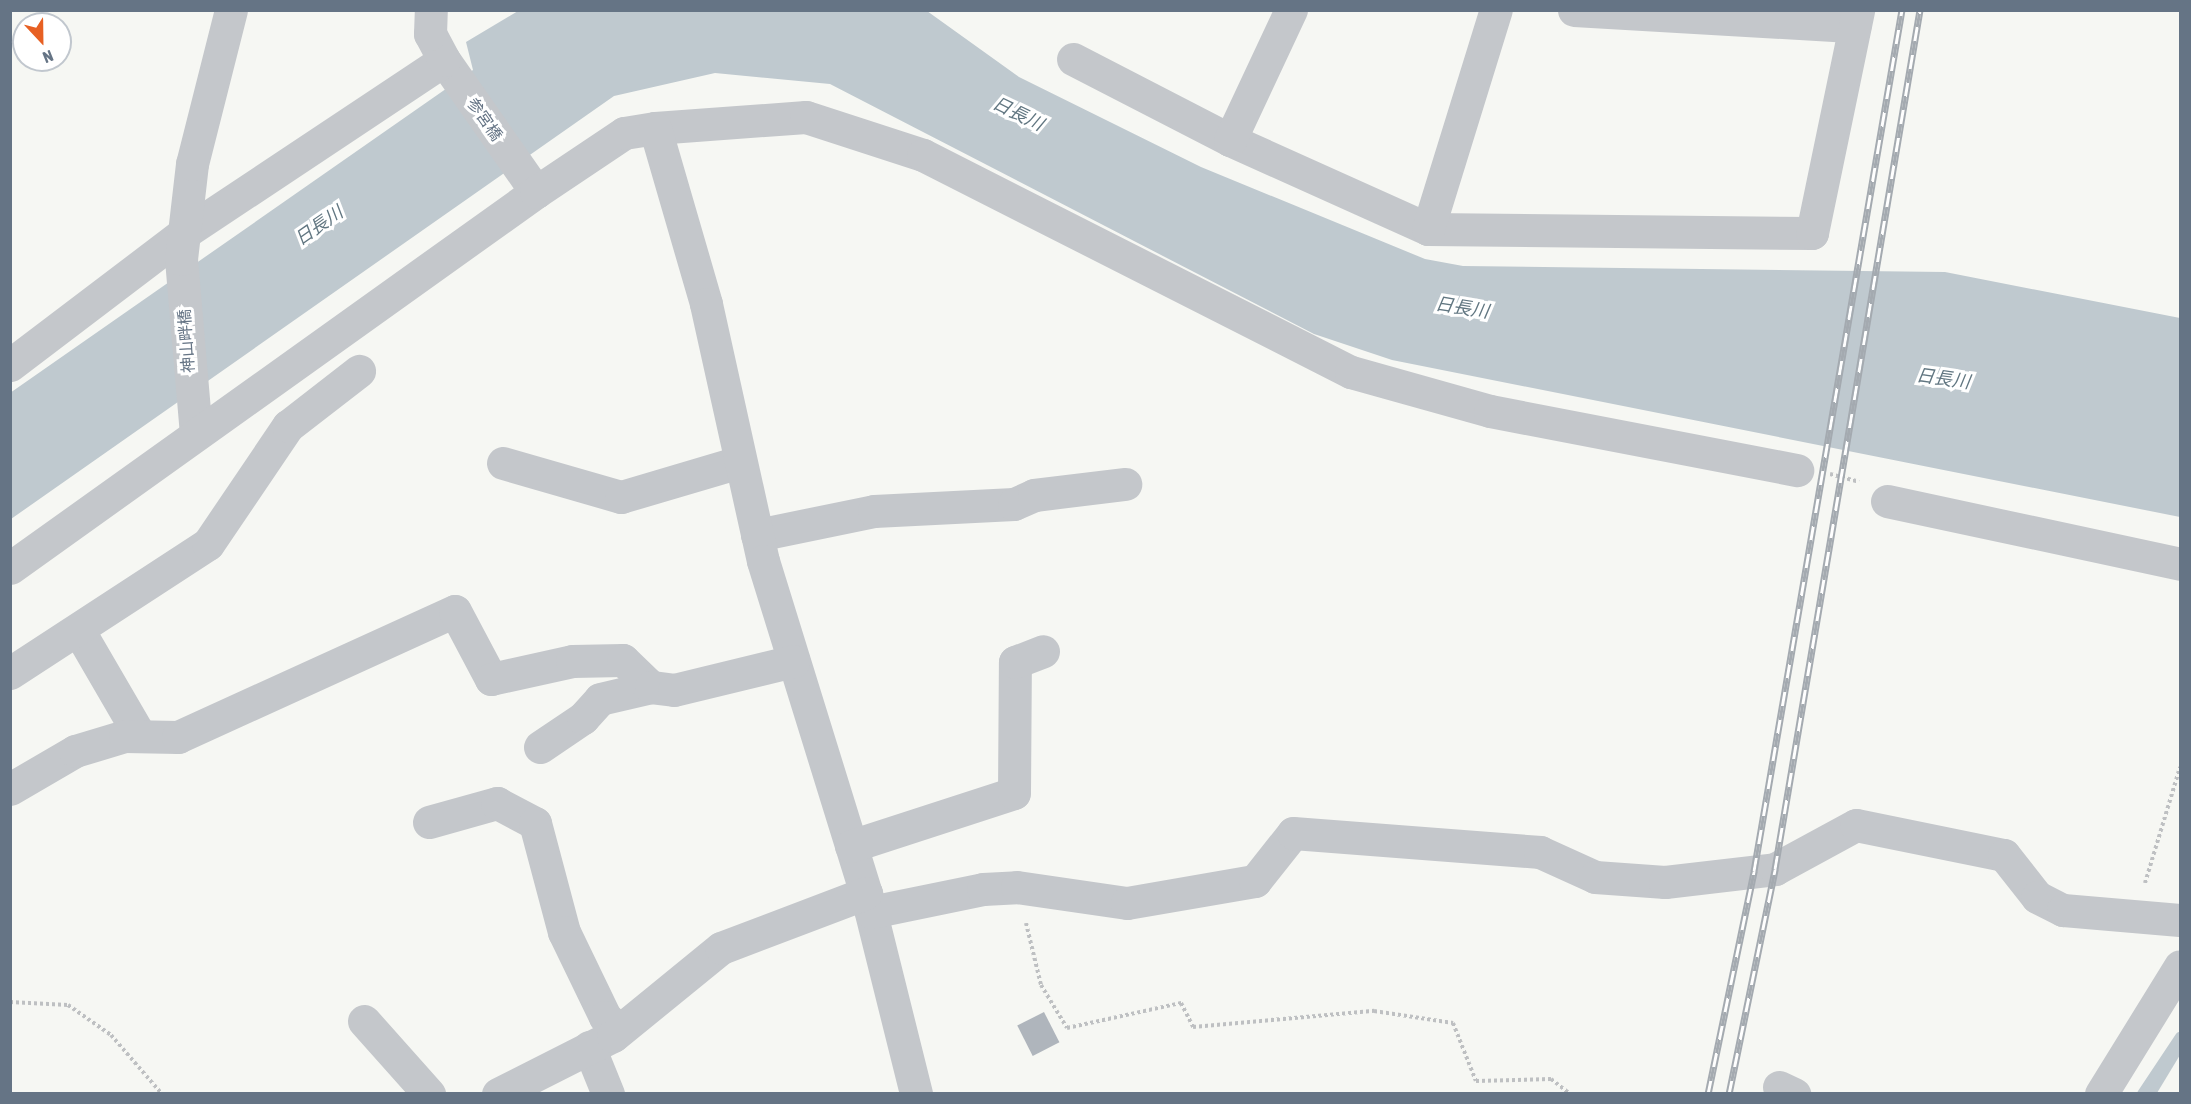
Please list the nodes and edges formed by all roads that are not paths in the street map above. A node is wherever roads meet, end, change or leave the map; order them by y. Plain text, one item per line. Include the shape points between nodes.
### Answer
1 (231, 10) edge
2 (431, 10) edge
3 (1291, 10) edge
4 (1496, 10) edge
5 (1574, 10) edge
6 (1857, 18) edge
7 (1073, 59) dead end
8 (444, 60) junction
9 (655, 128) junction
10 (1230, 140) junction
11 (531, 185) junction
12 (1428, 229) junction
13 (182, 246) junction
14 (10, 365) edge
15 (359, 371) dead end
16 (194, 429) junction
17 (739, 462) junction
18 (503, 463) dead end
19 (1797, 470) road end
20 (1125, 484) dead end
21 (1887, 501) road end
22 (757, 535) junction
23 (2181, 564) edge
24 (10, 568) edge
25 (79, 631) junction
26 (1042, 651) dead end
27 (794, 660) junction
28 (10, 673) edge
29 (651, 687) junction
30 (140, 736) junction
31 (540, 747) dead end
32 (10, 789) edge
33 (429, 822) dead end
34 (851, 846) junction
35 (869, 902) junction
36 (2181, 920) edge
37 (2181, 966) edge
38 (364, 1021) dead end
39 (619, 1030) junction
40 (589, 1047) junction
41 (429, 1094) edge
42 (498, 1094) edge
43 (608, 1094) edge
44 (916, 1094) edge
45 (2101, 1094) edge

1 - 13 street, 神山畔橋 via 192,164
2 - 8 street, 参宮橋 via 430,34
3 - 10 street
4 - 12 street
5 - 6 street
6 - 12 street via 1812,233
7 - 10 street
8 - 11 street, 参宮橋
8 - 13 street
9 - 11 street via 624,133
9 - 17 street via 706,304
9 - 19 street via 806,117 923,155 1351,372 1490,411
10 - 12 street
11 - 16 street
13 - 14 street
13 - 16 street, 神山畔橋
15 - 25 street via 288,426 208,544
16 - 24 street
17 - 18 street via 621,497
17 - 22 street
20 - 22 street via 1034,495 1014,504 874,511
21 - 23 street
22 - 27 street
25 - 28 street
25 - 30 street
26 - 34 street via 1015,662 1014,793
27 - 29 street via 674,690
27 - 34 street
29 - 30 street via 623,660 572,661 491,679 455,611 178,737
29 - 31 street via 600,699 583,718
30 - 32 street via 75,751
33 - 39 street via 497,803 535,823 564,932 605,1017
34 - 35 street
35 - 36 street via 1017,887 1127,903 1255,881 1293,833 1540,852 1595,877 1665,882 1774,868 1856,825 2004,855 2037,897 2063,910
35 - 39 street via 721,948
35 - 44 street
37 - 45 street
38 - 41 street
39 - 40 street
40 - 42 street
40 - 43 street

